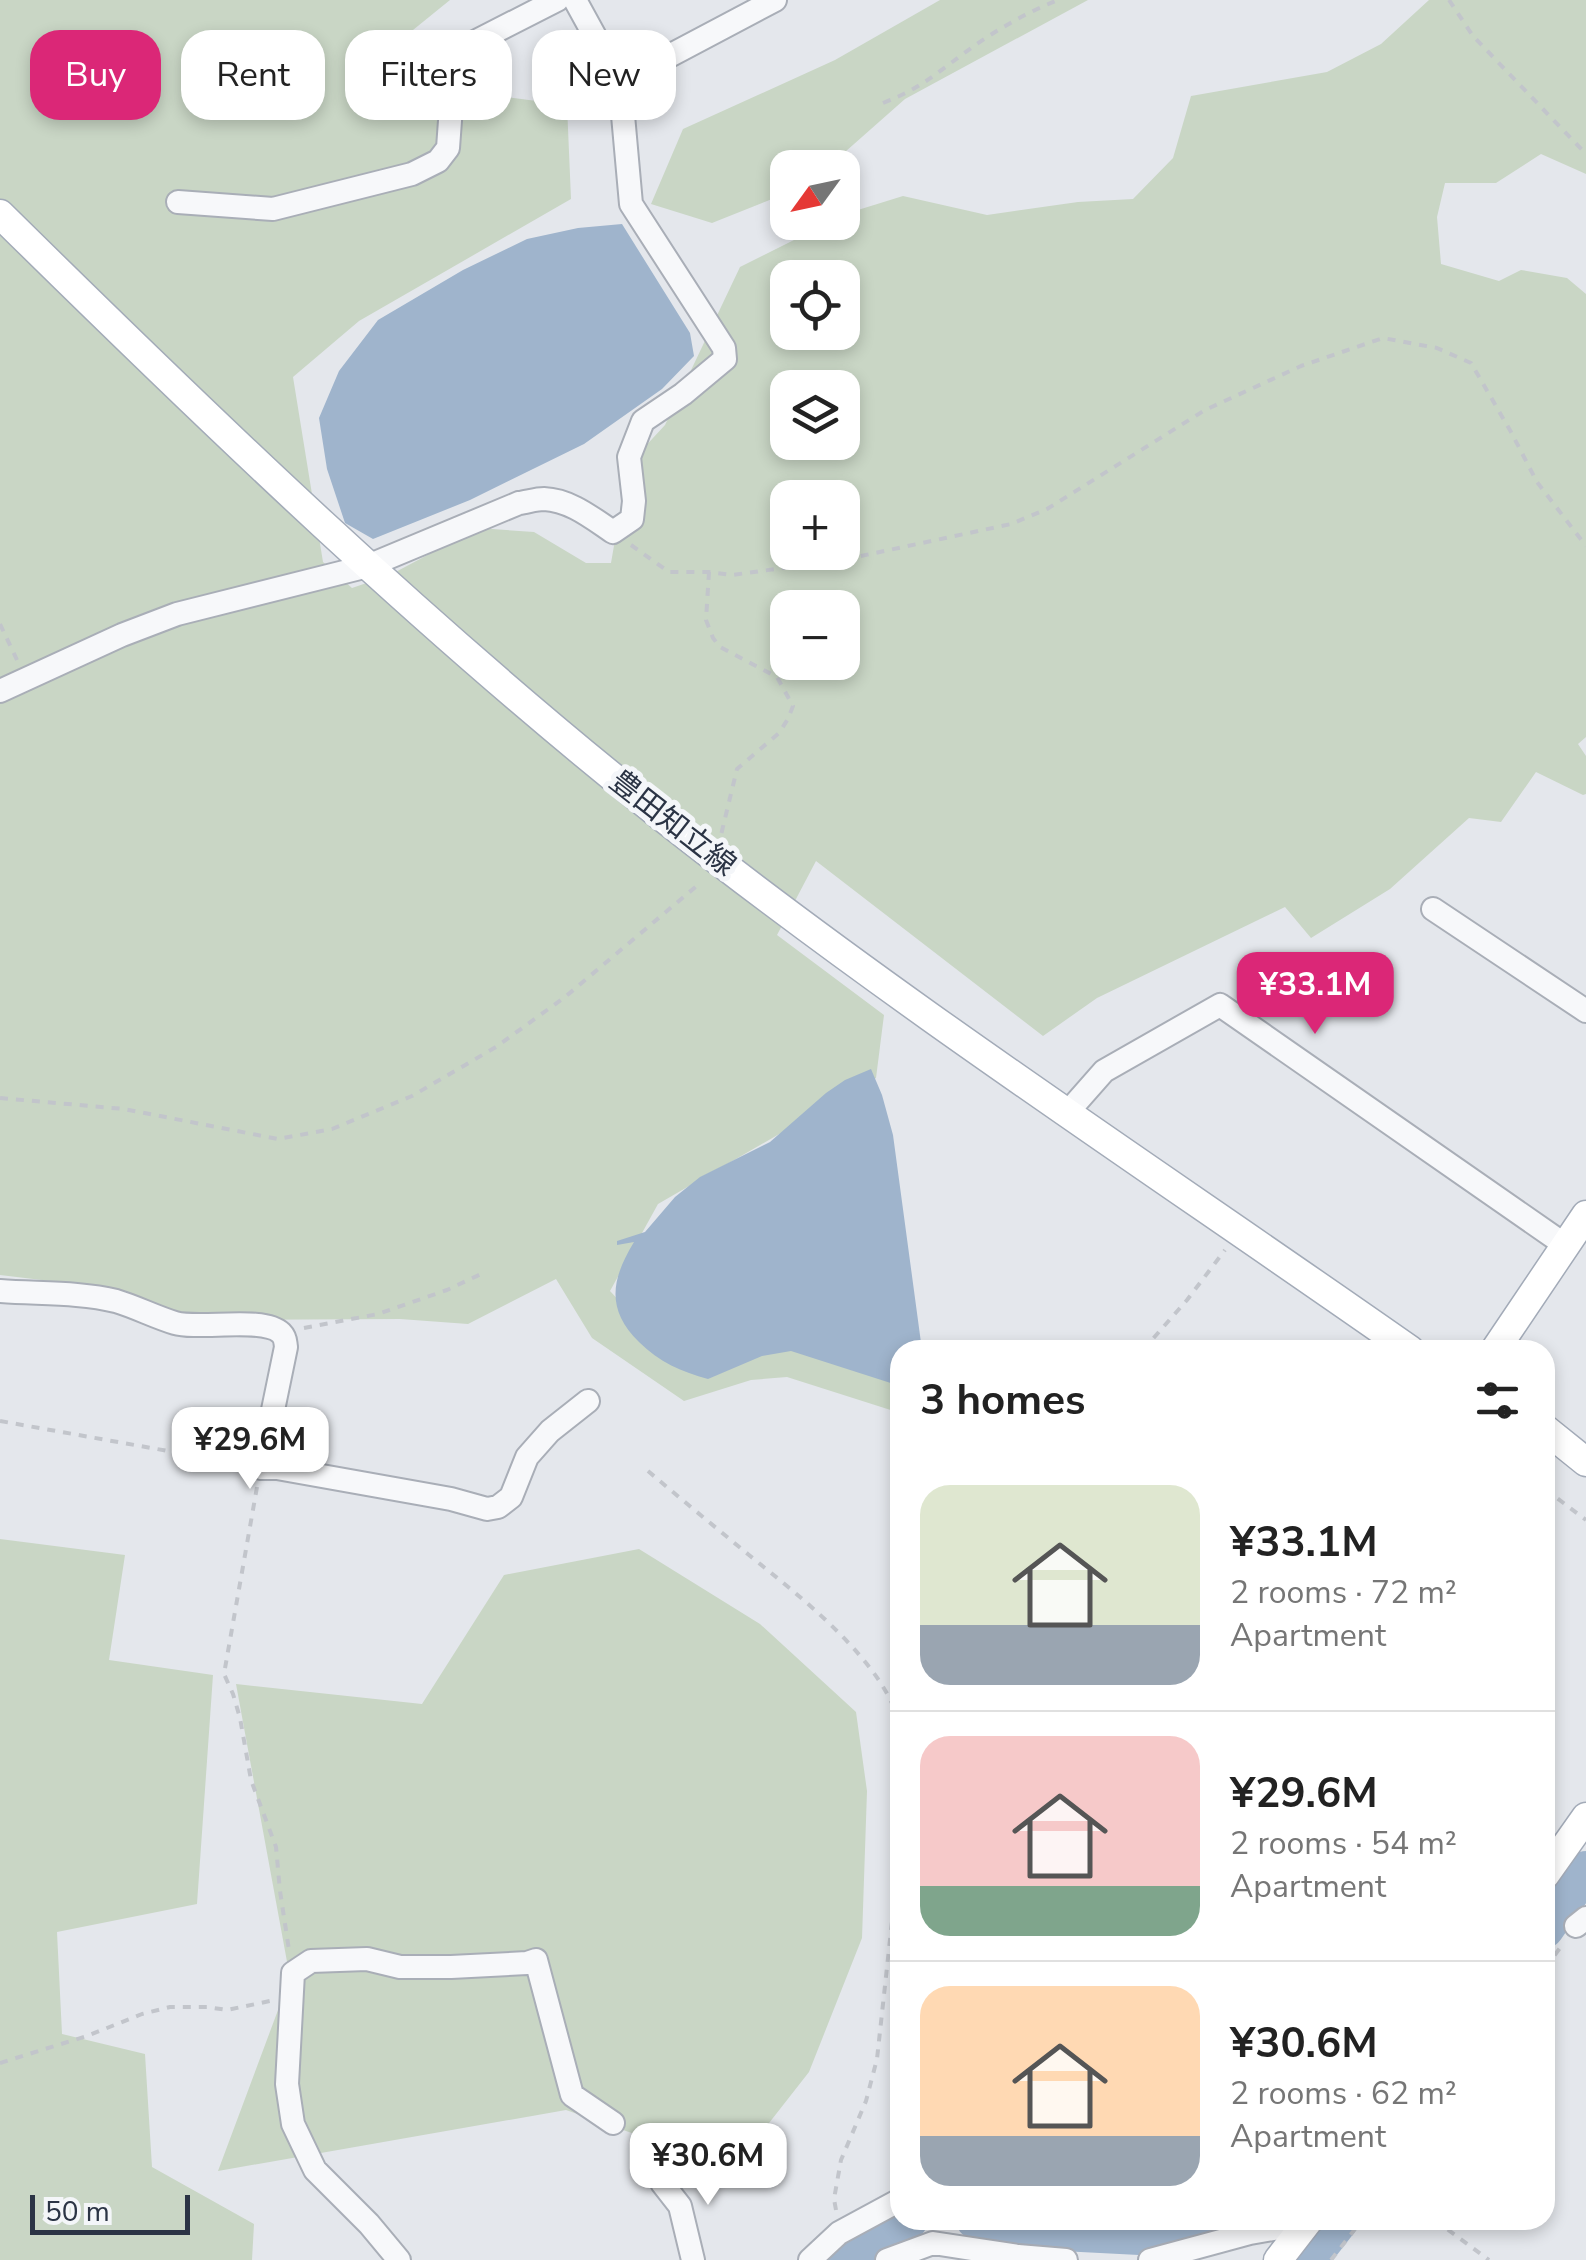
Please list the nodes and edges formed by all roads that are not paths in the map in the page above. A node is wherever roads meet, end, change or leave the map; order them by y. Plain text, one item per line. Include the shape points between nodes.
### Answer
1 (557, 0) edge
2 (574, 0) edge
3 (775, 0) edge
4 (591, 30) edge
5 (676, 52) edge
6 (623, 120) edge
7 (178, 202) dead end
8 (0, 214) edge
9 (368, 566) junction
10 (0, 691) edge
11 (1434, 909) dead end
12 (1586, 1011) edge
13 (1067, 1113) junction
14 (1586, 1215) edge
15 (1565, 1244) junction
16 (0, 1291) edge
17 (1396, 1340) edge
18 (1502, 1340) edge
19 (588, 1401) dead end
20 (1555, 1437) edge
21 (1555, 1444) edge
22 (1585, 1462) edge
23 (1586, 1817) edge
24 (1555, 1861) edge
25 (613, 2123) dead end
26 (662, 2183) dead end
27 (890, 2206) edge
28 (1265, 2230) edge
29 (1301, 2230) edge
30 (399, 2260) edge
31 (693, 2260) edge
32 (810, 2260) edge
33 (887, 2260) edge
34 (1066, 2260) edge
35 (1150, 2260) edge
36 (1278, 2260) edge

1 - 7 street via 455,52 448,148 438,161 412,174 274,209
2 - 4 street
3 - 5 street
6 - 9 street via 631,204 724,348 724,359 644,421 629,457 632,519 613,532 567,504 518,502
8 - 9 main road, 豊田知立線
9 - 10 street via 177,614
9 - 13 main road, 豊田知立線 via 660,815
11 - 12 street
13 - 15 street via 1104,1071 1220,1005
13 - 17 main road, 豊田知立線
14 - 15 main road
15 - 18 main road
16 - 19 street via 113,1300 174,1322 267,1326 282,1334 286,1348 261,1468 487,1510 511,1498 527,1457
20 - 22 main road
21 - 22 main road
23 - 24 main road
25 - 30 street via 572,2095 536,1960 451,1967 400,1967 366,1958 311,1961 293,1974 290,1998 286,2084 293,2124 314,2170
26 - 31 street via 680,2206
27 - 32 street via 839,2234
28 - 35 street
29 - 36 main road
33 - 34 street via 933,2242

